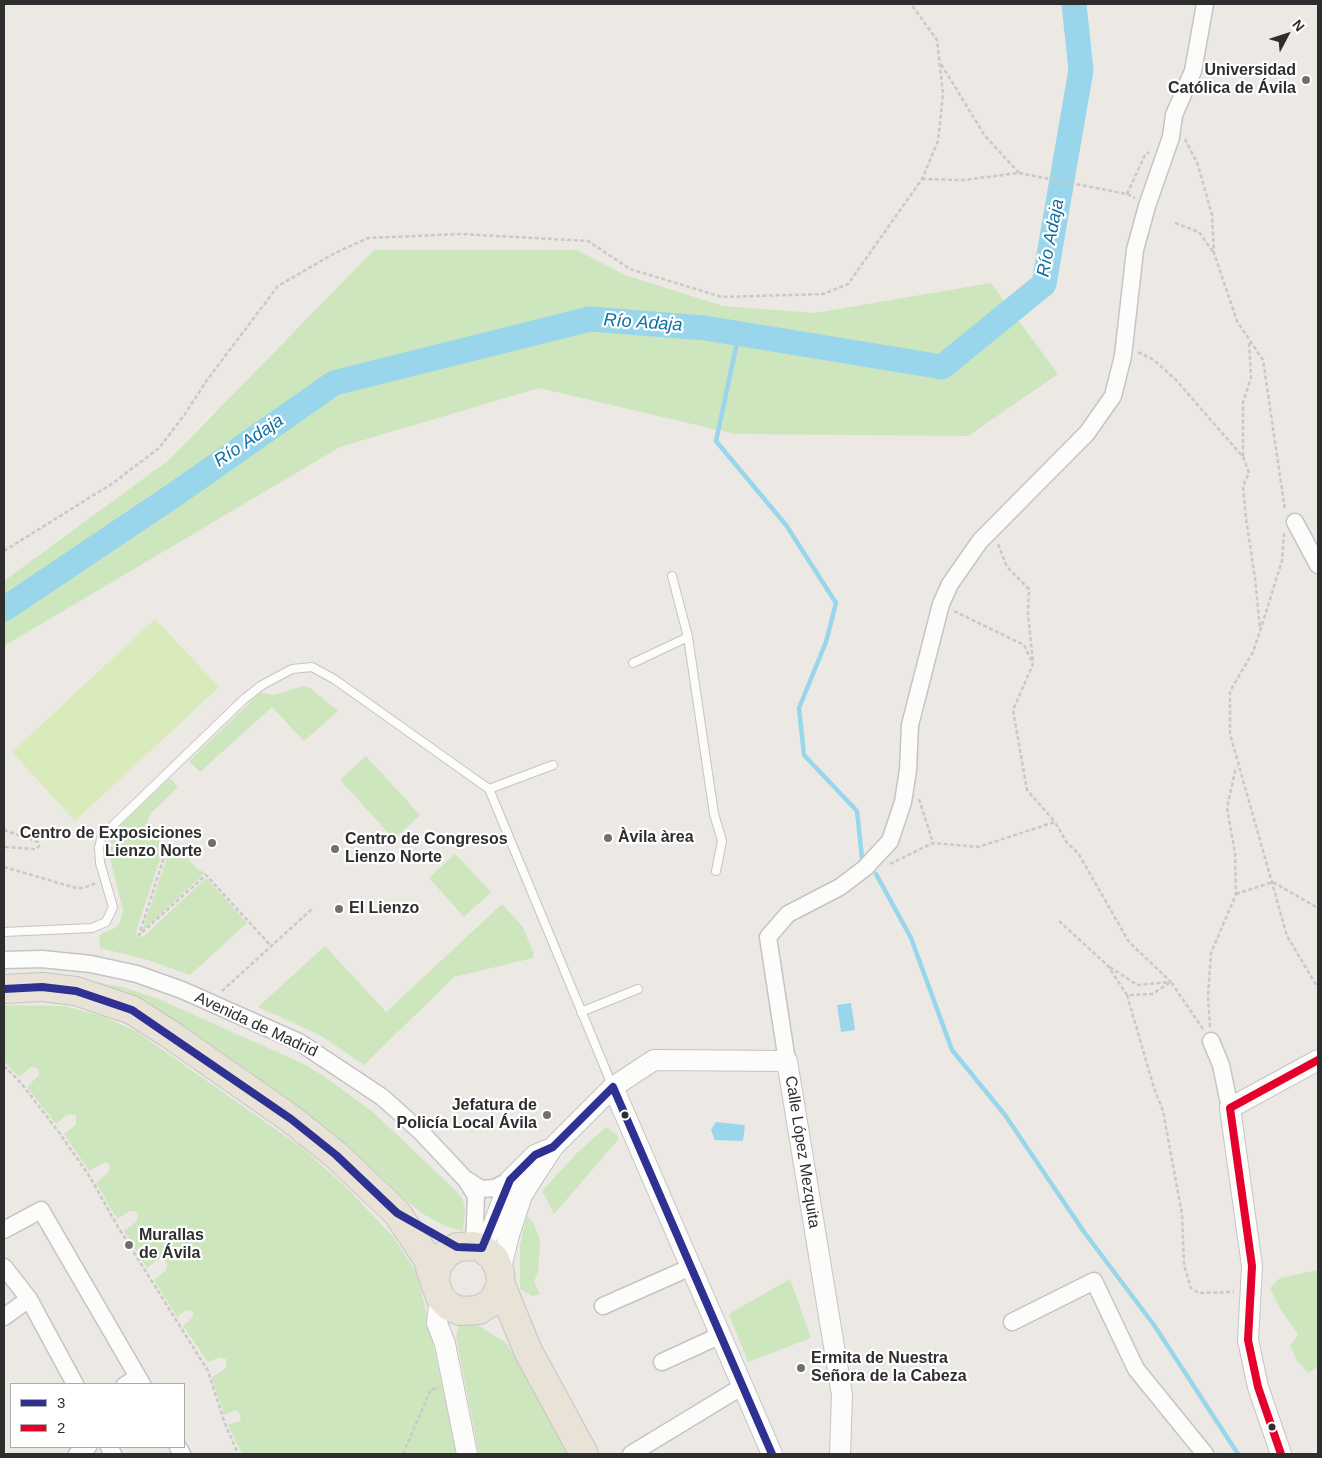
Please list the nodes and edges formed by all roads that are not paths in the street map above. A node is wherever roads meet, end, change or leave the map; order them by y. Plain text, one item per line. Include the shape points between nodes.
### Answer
1 (1205, 4) edge
2 (1288, 520) road end
3 (1318, 565) edge
4 (672, 576) dead end
5 (688, 637) junction
6 (633, 663) dead end
7 (553, 765) dead end
8 (489, 789) junction
9 (716, 871) dead end
10 (4, 932) edge
11 (4, 960) edge
12 (5, 986) edge
13 (638, 990) dead end
14 (581, 1012) junction
15 (1211, 1041) road end
16 (1318, 1060) edge
17 (787, 1061) junction
18 (612, 1087) junction
19 (1230, 1108) junction
20 (553, 1147) junction
21 (466, 1180) junction
22 (510, 1180) junction
23 (397, 1213) junction
24 (4, 1230) edge
25 (471, 1247) junction
26 (4, 1267) edge
27 (691, 1267) junction
28 (500, 1279) junction
29 (29, 1299) junction
30 (453, 1299) junction
31 (603, 1306) dead end
32 (4, 1317) edge
33 (1012, 1322) dead end
34 (721, 1335) junction
35 (528, 1351) junction
36 (662, 1362) dead end
37 (139, 1380) edge
38 (74, 1383) edge
39 (742, 1386) junction
40 (467, 1454) edge
41 (584, 1454) edge
42 (632, 1454) edge
43 (772, 1454) edge
44 (840, 1454) edge
45 (1205, 1454) edge
46 (1281, 1454) edge

1 - 17 street, Calle López Mezquita via 1194,71 1174,115 1171,137 1135,250 1123,356 1113,396 1087,433 980,541 950,584 910,725 903,802 890,841 865,868 840,887 788,914 768,937
2 - 3 street
4 - 5 lane
5 - 6 lane
5 - 9 lane via 714,814 722,841
7 - 8 lane
8 - 10 lane via 334,679 312,666 292,669 262,685 243,700 102,836 99,847 113,907 102,925
8 - 14 lane
11 - 21 street, Avenida de Madrid via 42,959 91,964 138,974 299,1042 382,1097 421,1132
12 - 23 highway via 76,991 132,1010 291,1119 336,1155
13 - 14 lane
14 - 18 lane
15 - 19 street via 1221,1064
16 - 19 street
17 - 18 street via 654,1060
17 - 44 street, Calle López Mezquita via 842,1395
18 - 20 street
18 - 27 street
19 - 46 street via 1252,1266 1248,1340 1258,1387
20 - 22 street via 535,1155
20 - 28 street via 522,1195
21 - 22 street, Avenida de Madrid via 481,1189 494,1188
21 - 25 street, Avenida de Madrid via 476,1196
22 - 25 street via 494,1223
23 - 25 highway
23 - 30 highway
24 - 37 street via 41,1210
25 - 28 highway via 494,1258
25 - 30 highway via 446,1254 438,1265
26 - 29 street
27 - 31 street
27 - 34 street
28 - 30 highway via 493,1301
28 - 35 highway
29 - 32 street
29 - 38 street
30 - 35 highway via 509,1331
30 - 40 street via 437,1323 445,1344
33 - 45 street via 1094,1281 1136,1369
34 - 36 street
34 - 39 street
35 - 41 highway
39 - 42 street
39 - 43 street

